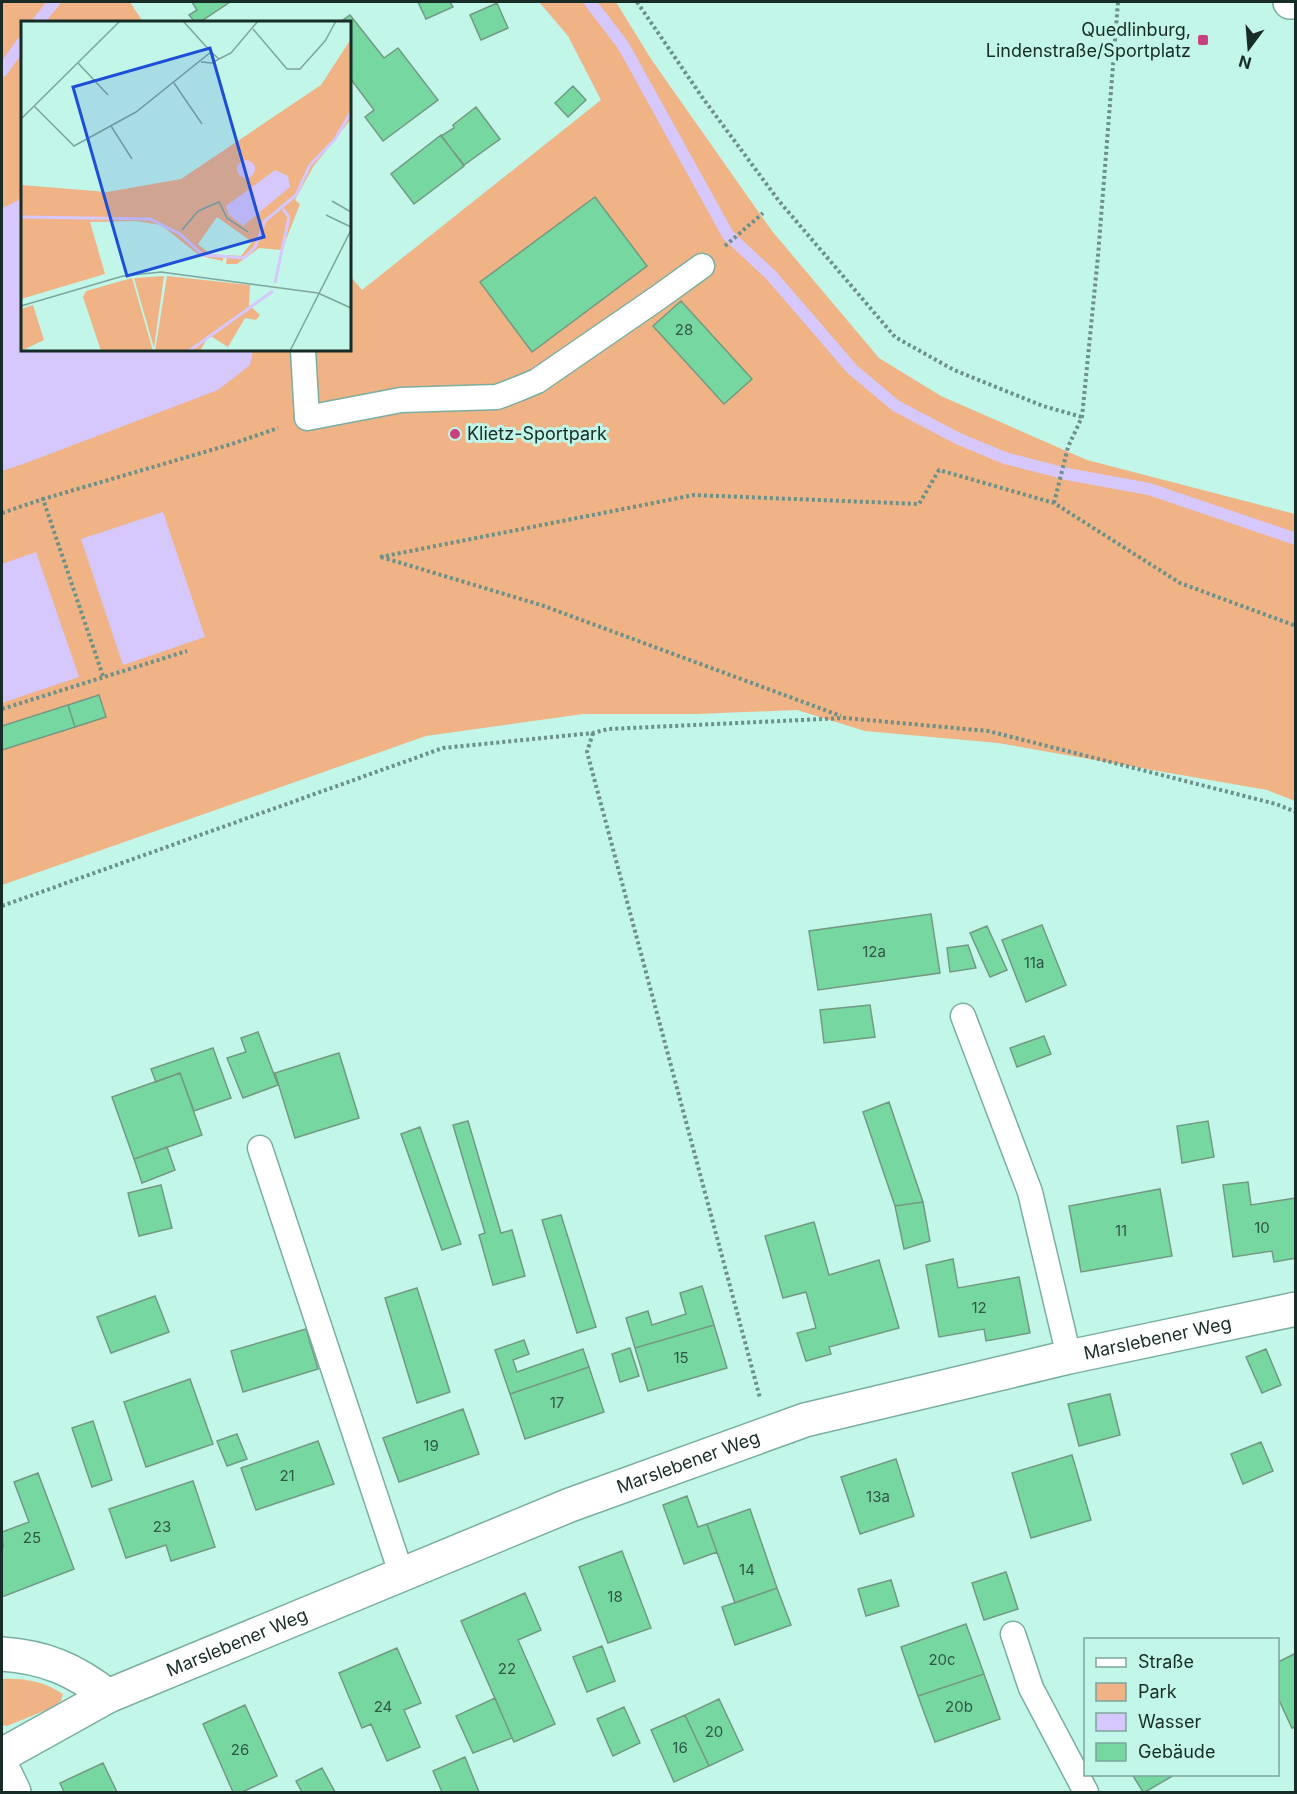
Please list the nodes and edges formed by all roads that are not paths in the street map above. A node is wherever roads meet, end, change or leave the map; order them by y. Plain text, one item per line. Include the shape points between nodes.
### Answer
1 (1290, 2) edge
2 (1296, 2) edge
3 (702, 266) road end
4 (303, 351) edge
5 (963, 1016) dead end
6 (260, 1148) dead end
7 (1296, 1309) edge
8 (1069, 1357) junction
9 (401, 1574) junction
10 (1013, 1634) dead end
11 (2, 1654) edge
12 (108, 1696) junction
13 (2, 1755) edge
14 (2, 1767) edge
15 (14, 1792) edge
16 (1086, 1792) edge

1 - 2 street
3 - 4 lane via 537,381 497,397 400,400 307,418
5 - 8 lane via 1030,1192
6 - 9 lane
7 - 8 street, Marslebener Weg
8 - 9 street, Marslebener Weg via 805,1420 570,1504
9 - 12 street, Marslebener Weg
10 - 16 lane via 1031,1688
11 - 12 street via 44,1660 67,1669
12 - 13 street, Marslebener Weg
14 - 15 street

